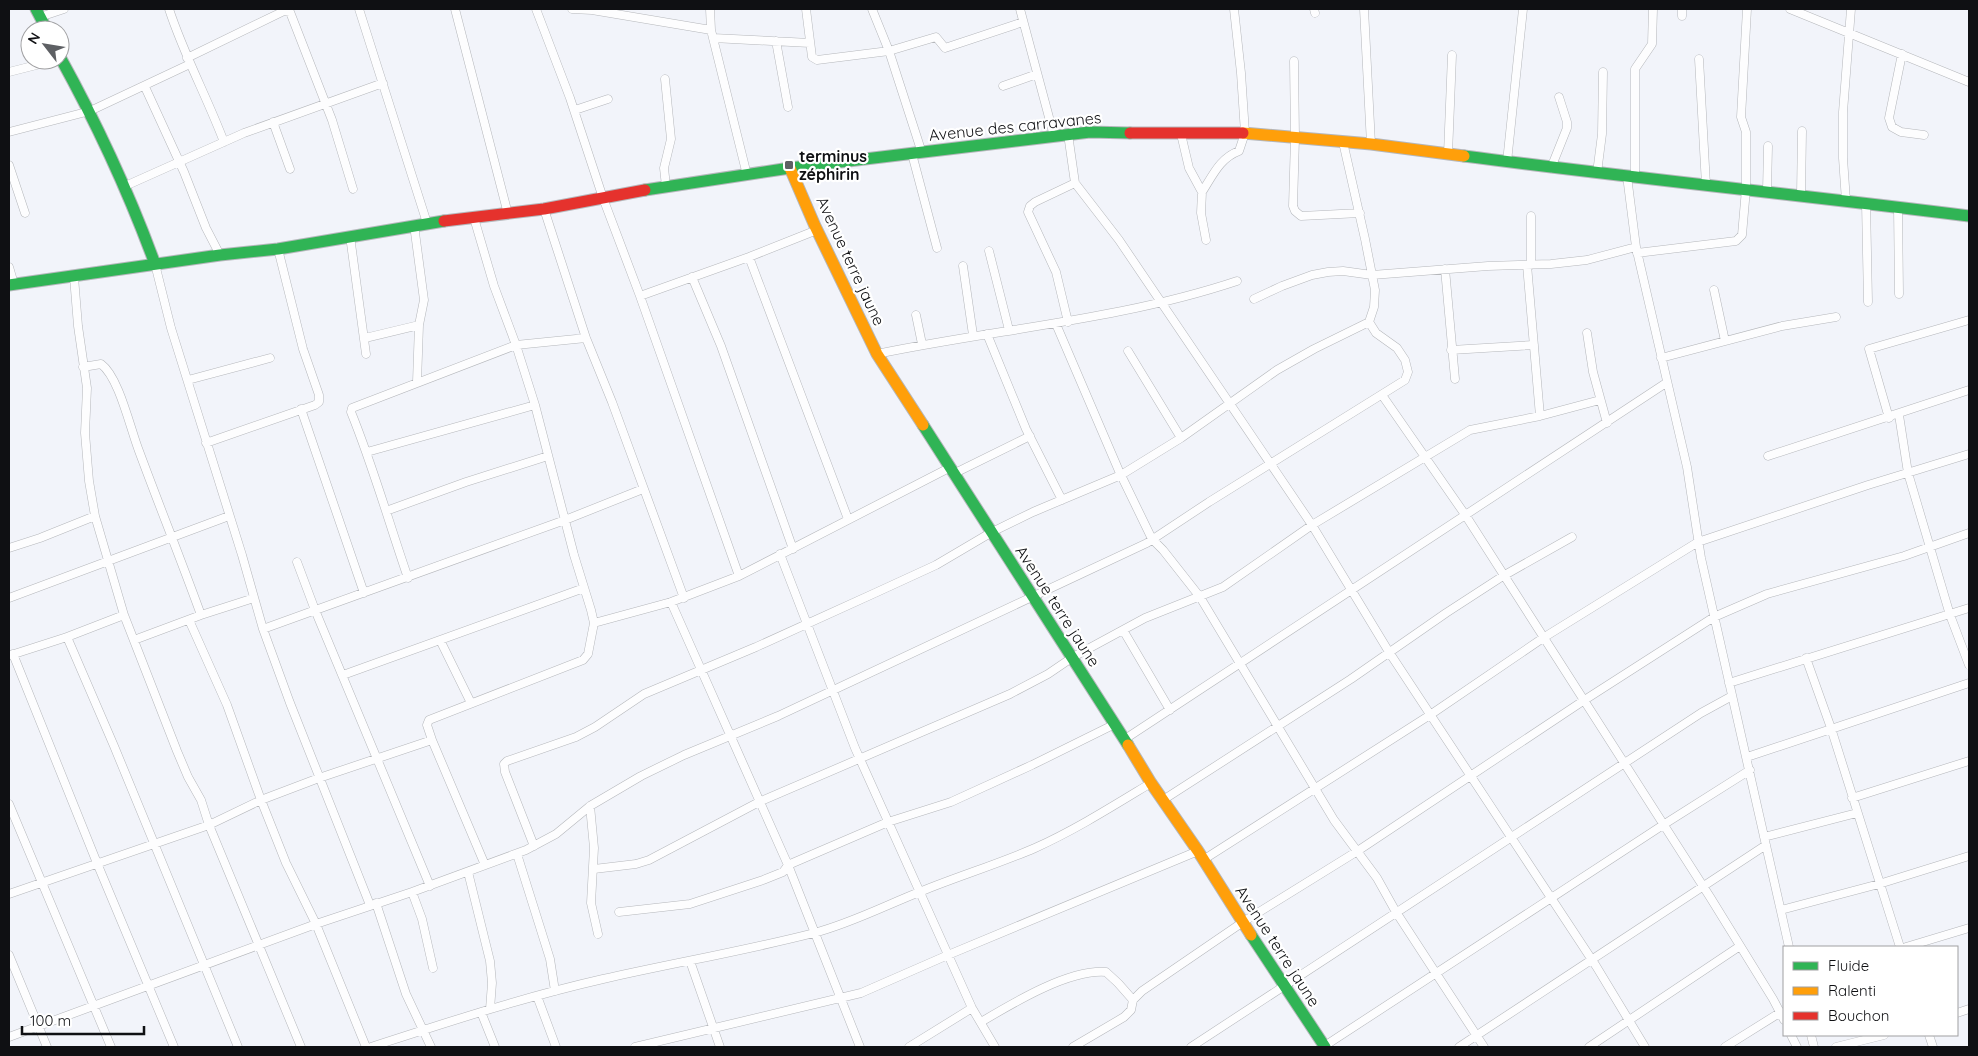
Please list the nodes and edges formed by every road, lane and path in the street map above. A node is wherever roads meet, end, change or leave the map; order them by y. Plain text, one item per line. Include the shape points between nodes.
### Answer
1 (64, 9) edge
2 (169, 9) edge
3 (359, 9) edge
4 (455, 9) edge
5 (536, 9) edge
6 (572, 9) edge
7 (592, 9) edge
8 (710, 9) edge
9 (806, 9) edge
10 (872, 9) edge
11 (1020, 9) edge
12 (1234, 9) edge
13 (1364, 9) edge
14 (1523, 9) edge
15 (1653, 9) edge
16 (1747, 9) edge
17 (1790, 9) edge
18 (1851, 9) edge
19 (38, 13) edge
20 (1024, 22) junction
21 (711, 30) junction
22 (1850, 34) junction
23 (713, 38) junction
24 (776, 41) junction
25 (810, 42) junction
26 (889, 51) junction
27 (1902, 54) junction
28 (1452, 55) dead end
29 (1699, 59) dead end
30 (188, 61) junction
31 (1294, 61) dead end
32 (66, 70) edge
33 (1603, 72) dead end
34 (1037, 74) junction
35 (665, 79) dead end
36 (1969, 82) edge
37 (383, 84) junction
38 (1003, 86) dead end
39 (145, 87) junction
40 (1559, 97) dead end
41 (608, 99) dead end
42 (326, 103) junction
43 (788, 107) dead end
44 (574, 110) junction
45 (90, 111) junction
46 (273, 122) junction
47 (1802, 130) dead end
48 (9, 132) edge
49 (1245, 133) junction
50 (1068, 134) junction
51 (1181, 134) junction
52 (1924, 135) dead end
53 (1054, 136) junction
54 (1295, 138) junction
55 (224, 142) junction
56 (1343, 142) junction
57 (1371, 144) junction
58 (1768, 146) dead end
59 (917, 153) junction
60 (1448, 154) junction
61 (178, 162) junction
62 (1508, 162) junction
63 (9, 165) edge
64 (790, 168) junction
65 (1551, 168) junction
66 (290, 169) dead end
67 (1598, 173) junction
68 (747, 175) junction
69 (1631, 176) junction
70 (1075, 183) junction
71 (1706, 184) junction
72 (666, 186) junction
73 (123, 187) junction
74 (353, 189) dead end
75 (1746, 189) junction
76 (1767, 191) junction
77 (1202, 192) junction
78 (1801, 195) junction
79 (603, 198) junction
80 (1846, 200) junction
81 (1866, 203) junction
82 (1898, 207) junction
83 (544, 209) junction
84 (25, 213) dead end
85 (1360, 213) junction
86 (508, 214) junction
87 (1531, 216) dead end
88 (1969, 216) edge
89 (474, 218) junction
90 (427, 223) junction
91 (414, 225) junction
92 (817, 230) junction
93 (350, 236) junction
94 (1206, 240) dead end
95 (937, 248) dead end
96 (278, 249) junction
97 (1637, 250) junction
98 (989, 251) dead end
99 (220, 255) junction
100 (749, 257) junction
101 (155, 264) junction
102 (1529, 265) junction
103 (964, 266) dead end
104 (9, 267) edge
105 (1444, 269) junction
106 (1372, 275) junction
107 (74, 276) junction
108 (692, 277) junction
109 (1236, 281) dead end
110 (11, 284) edge
111 (1714, 290) dead end
112 (1899, 294) dead end
113 (640, 296) junction
114 (1254, 299) dead end
115 (1160, 302) junction
116 (1868, 302) dead end
117 (916, 315) dead end
118 (1836, 317) dead end
119 (1969, 320) edge
120 (1068, 322) junction
121 (1369, 322) junction
122 (1056, 324) junction
123 (419, 325) junction
124 (1009, 330) junction
125 (1587, 333) dead end
126 (987, 334) junction
127 (973, 335) junction
128 (364, 338) junction
129 (586, 338) junction
130 (1725, 341) junction
131 (922, 344) junction
132 (516, 345) junction
133 (1534, 345) junction
134 (1451, 350) junction
135 (1128, 351) dead end
136 (366, 354) dead end
137 (877, 354) junction
138 (270, 358) dead end
139 (1661, 358) junction
140 (83, 366) junction
141 (1455, 379) dead end
142 (188, 380) junction
143 (417, 382) junction
144 (1666, 383) junction
145 (1969, 390) edge
146 (1382, 395) junction
147 (1600, 400) junction
148 (1230, 404) junction
149 (535, 406) junction
150 (301, 409) junction
151 (1899, 415) junction
152 (1540, 416) junction
153 (1889, 418) junction
154 (1607, 422) junction
155 (1030, 436) junction
156 (1181, 438) junction
157 (206, 443) junction
158 (367, 452) junction
159 (1969, 454) edge
160 (548, 456) junction
161 (1426, 456) junction
162 (1768, 456) dead end
163 (1271, 465) junction
164 (951, 471) junction
165 (1908, 473) junction
166 (1121, 475) junction
167 (643, 489) junction
168 (1062, 500) junction
169 (386, 511) junction
170 (95, 516) junction
171 (229, 516) junction
172 (1466, 516) junction
173 (848, 519) junction
174 (565, 520) junction
175 (1312, 525) junction
176 (992, 532) junction
177 (1969, 533) edge
178 (173, 536) junction
179 (1572, 537) dead end
180 (1152, 539) junction
181 (1698, 542) junction
182 (1930, 546) junction
183 (9, 548) edge
184 (793, 549) junction
185 (780, 554) junction
186 (107, 561) junction
187 (297, 562) dead end
188 (739, 576) junction
189 (1504, 576) junction
190 (408, 578) junction
191 (584, 588) junction
192 (1350, 590) junction
193 (364, 593) junction
194 (1032, 597) junction
195 (1200, 597) junction
196 (9, 598) edge
197 (254, 598) junction
198 (684, 598) junction
199 (671, 602) junction
200 (1969, 608) edge
201 (315, 610) junction
202 (124, 615) junction
203 (201, 615) junction
204 (1950, 615) junction
205 (1714, 617) junction
206 (189, 620) junction
207 (594, 623) junction
208 (807, 623) junction
209 (263, 629) junction
210 (1123, 630) junction
211 (67, 637) junction
212 (1543, 638) junction
213 (134, 640) junction
214 (440, 640) junction
215 (1389, 652) junction
216 (11, 655) edge
217 (1072, 657) junction
218 (1806, 658) junction
219 (1240, 664) junction
220 (1969, 666) edge
221 (702, 670) junction
222 (343, 676) junction
223 (1729, 683) junction
224 (1969, 683) edge
225 (832, 690) junction
226 (1732, 696) junction
227 (1583, 701) junction
228 (470, 703) junction
229 (1170, 710) junction
230 (1430, 715) junction
231 (1114, 724) junction
232 (1277, 725) junction
233 (1830, 728) junction
234 (731, 736) junction
235 (1125, 738) junction
236 (432, 740) junction
237 (1747, 757) junction
238 (378, 759) junction
239 (860, 759) junction
240 (1969, 761) edge
241 (1624, 765) junction
242 (1750, 770) junction
243 (1470, 776) junction
244 (319, 778) junction
245 (1151, 783) junction
246 (1314, 787) junction
247 (1852, 798) junction
248 (261, 800) junction
249 (1163, 800) junction
250 (759, 802) junction
251 (9, 804) edge
252 (590, 806) junction
253 (1857, 813) junction
254 (888, 822) junction
255 (209, 824) junction
256 (1663, 825) junction
257 (1510, 837) junction
258 (1765, 841) junction
259 (153, 844) junction
260 (534, 846) junction
261 (1356, 852) junction
262 (517, 854) junction
263 (1201, 856) junction
264 (1969, 856) edge
265 (97, 863) junction
266 (485, 865) junction
267 (788, 866) junction
268 (594, 869) junction
269 (468, 872) junction
270 (42, 882) junction
271 (1879, 884) junction
272 (430, 886) junction
273 (1702, 886) junction
274 (920, 891) junction
275 (412, 892) junction
276 (9, 894) edge
277 (1551, 899) junction
278 (373, 904) junction
279 (1781, 910) junction
280 (620, 912) dead end
281 (1396, 912) junction
282 (1243, 922) junction
283 (316, 924) junction
284 (1969, 928) edge
285 (815, 932) junction
286 (598, 934) dead end
287 (259, 944) junction
288 (1740, 946) junction
289 (1789, 946) edge
290 (1900, 946) edge
291 (1909, 946) edge
292 (948, 954) junction
293 (9, 955) edge
294 (690, 961) junction
295 (1592, 961) junction
296 (204, 966) junction
297 (433, 968) dead end
298 (1436, 973) junction
299 (149, 986) junction
300 (1284, 987) junction
301 (555, 991) junction
302 (537, 996) junction
303 (841, 999) junction
304 (1133, 1000) junction
305 (95, 1005) junction
306 (972, 1008) junction
307 (490, 1009) junction
308 (481, 1012) junction
309 (1780, 1012) junction
310 (1783, 1018) edge
311 (1629, 1020) junction
312 (980, 1022) junction
313 (38, 1026) junction
314 (713, 1028) junction
315 (424, 1030) junction
316 (1476, 1036) junction
317 (1880, 1036) edge
318 (9, 1037) edge
319 (47, 1047) edge
320 (111, 1047) edge
321 (174, 1047) edge
322 (238, 1047) edge
323 (301, 1047) edge
324 (366, 1047) edge
325 (371, 1047) edge
326 (431, 1047) edge
327 (495, 1047) edge
328 (556, 1047) edge
329 (635, 1047) edge
330 (720, 1047) edge
331 (860, 1047) edge
332 (909, 1047) edge
333 (995, 1047) edge
334 (1073, 1047) edge
335 (1191, 1047) edge
336 (1324, 1047) edge
337 (1459, 1047) edge
338 (1484, 1047) edge
339 (1589, 1047) edge
340 (1645, 1047) edge
341 (1725, 1047) edge
342 (1836, 1047) edge

1 - 19 street
2 - 30 street
3 - 37 street
4 - 86 street
5 - 44 street
6 - 7 street
7 - 21 street
8 - 21 street
9 - 25 street
10 - 26 street
11 - 20 street
12 - 49 street
13 - 57 street
14 - 62 street
15 - 69 street via 1652,44 1636,69
16 - 75 street via 1741,117 1746,132
17 - 22 street
18 - 22 street
20 - 26 street via 945,48 936,37
20 - 34 street
21 - 23 street
22 - 27 street
22 - 80 street via 1843,112
23 - 24 street
23 - 68 street
24 - 25 street
24 - 43 street
25 - 26 street via 812,57 817,60
26 - 59 street
27 - 36 street
27 - 52 street via 1889,118 1892,127 1901,132
28 - 60 street
29 - 71 street
30 - 39 street
30 - 42 street via 287,11 292,14
30 - 55 street
31 - 54 street
32 - 45 street
33 - 67 street
34 - 38 street
34 - 53 street
35 - 72 street via 671,139 664,168
37 - 42 street
37 - 90 street
39 - 45 street
39 - 61 street
40 - 65 street via 1567,128
41 - 44 street
42 - 46 street
42 - 74 street
44 - 79 street
45 - 48 street
45 - 73 street
46 - 55 street
46 - 66 street
47 - 78 street
49 - 51 street, Avenue des carravanes
49 - 54 street, Avenue des carravanes
49 - 77 street via 1239,151 1220,163
50 - 51 street, Avenue des carravanes
50 - 53 street, Avenue des carravanes
50 - 70 street
51 - 77 street via 1189,168
53 - 59 street, Avenue des carravanes
54 - 56 street, Avenue des carravanes
54 - 85 street via 1295,211 1301,216
55 - 61 street
56 - 57 street, Avenue des carravanes
56 - 85 street
57 - 60 street, Avenue des carravanes
58 - 76 street
59 - 64 street, Avenue des carravanes
59 - 95 street
60 - 62 street, Avenue des carravanes
61 - 73 street
61 - 99 street
62 - 65 street, Avenue des carravanes
63 - 84 street
64 - 68 street, Avenue des carravanes
64 - 92 street, Avenue terre jaune
65 - 67 street, Avenue des carravanes
67 - 69 street, Avenue des carravanes
68 - 72 street, Avenue des carravanes
69 - 71 street, Avenue des carravanes
69 - 97 street
70 - 115 street via 1119,240
70 - 120 street via 1035,202 1028,212 1056,272
71 - 75 street, Avenue des carravanes
72 - 79 street, Avenue des carravanes
73 - 101 street
75 - 76 street, Avenue des carravanes
75 - 97 street via 1742,235 1736,241
76 - 78 street, Avenue des carravanes
77 - 94 street via 1201,214
78 - 80 street, Avenue des carravanes
79 - 83 street, Avenue des carravanes
79 - 113 street
80 - 81 street, Avenue des carravanes
81 - 82 street, Avenue des carravanes
81 - 116 street
82 - 88 street, Avenue des carravanes
82 - 112 street
83 - 86 street, Avenue des carravanes
83 - 129 street
85 - 106 street
86 - 89 street, Avenue des carravanes
87 - 102 street
89 - 90 street, Avenue des carravanes
89 - 132 street
90 - 91 street, Avenue des carravanes
91 - 93 street, Avenue des carravanes
91 - 123 street via 424,300
92 - 100 street
92 - 137 street, Avenue terre jaune
93 - 96 street, Avenue des carravanes
93 - 128 street
96 - 99 street, Avenue des carravanes
96 - 150 street via 303,348 320,399 315,405
97 - 102 street via 1587,260
97 - 139 street
98 - 124 street
99 - 101 street, Avenue des carravanes
100 - 108 street
100 - 173 street
101 - 107 street, Avenue des carravanes
101 - 142 street
102 - 105 street
102 - 133 street
103 - 127 street
104 - 110 street
105 - 106 street
105 - 134 street
106 - 114 street via 1343,271 1312,275
106 - 121 street via 1374,307
107 - 110 street, Avenue des carravanes
107 - 140 street
108 - 113 street
108 - 184 street via 721,346
109 - 115 street
111 - 130 street
113 - 188 street
115 - 120 street
115 - 148 street
117 - 131 street
118 - 130 street via 1782,326
119 - 153 street via 1869,349
120 - 122 street
121 - 146 street via 1376,333 1397,348 1408,372 1405,380
121 - 148 street via 1277,370
122 - 124 street
122 - 166 street
123 - 128 street
123 - 143 street
124 - 126 street
125 - 147 street
126 - 127 street
126 - 155 street
127 - 131 street
128 - 136 street
129 - 132 street
129 - 167 street
130 - 139 street
131 - 137 street
132 - 143 street
132 - 149 street
133 - 134 street
133 - 152 street
134 - 141 street
135 - 156 street
137 - 164 street, Avenue terre jaune
138 - 142 street
139 - 144 street
140 - 170 street via 87,388 85,433
140 - 178 street via 101,364 112,377
142 - 157 street
143 - 158 street via 352,408
144 - 154 street
144 - 181 street via 1687,467
145 - 151 street
146 - 161 street
146 - 163 street
147 - 152 street
147 - 154 street
148 - 156 street
148 - 163 street
149 - 158 street
149 - 160 street
150 - 157 street
150 - 193 street
151 - 153 street
151 - 165 street
152 - 161 street via 1470,430
153 - 162 street
154 - 172 street
155 - 164 street
155 - 168 street
156 - 166 street
157 - 171 street
158 - 169 street
159 - 165 street
160 - 169 street
160 - 174 street
161 - 172 street
161 - 175 street
163 - 175 street
163 - 180 street
164 - 173 street
164 - 176 street, Avenue terre jaune
165 - 181 street
165 - 182 street
166 - 168 street
166 - 180 street
167 - 174 street
167 - 198 street
168 - 176 street
169 - 190 street
170 - 183 street
170 - 186 street
171 - 178 street
171 - 197 street
172 - 189 street
172 - 192 street
173 - 184 street
174 - 190 street
174 - 191 street
175 - 192 street
175 - 195 street via 1223,586
176 - 194 street, Avenue terre jaune
176 - 208 street via 936,565
177 - 182 street
178 - 186 street
178 - 203 street
179 - 189 street
180 - 194 street
180 - 195 street
181 - 205 street
181 - 212 street
182 - 204 street
182 - 205 street via 1767,594
184 - 185 street
185 - 188 street
185 - 208 street
186 - 196 street
186 - 202 street
187 - 201 street
188 - 198 street
189 - 212 street
189 - 215 street
190 - 193 street
191 - 207 street
191 - 214 street
192 - 215 street
192 - 219 street
193 - 201 street
194 - 217 street, Avenue terre jaune
194 - 225 street
195 - 210 street
195 - 219 street
197 - 203 street
197 - 209 street
198 - 199 street
199 - 207 street
199 - 221 street
200 - 204 street
201 - 209 street
201 - 222 street
202 - 211 street
202 - 213 street
203 - 206 street
204 - 218 street
204 - 220 street
205 - 223 street
205 - 227 street
206 - 213 street
206 - 248 street via 227,705
207 - 228 street via 588,654 582,660
208 - 221 street
208 - 225 street
209 - 244 street
210 - 217 street
210 - 229 street
211 - 216 street
211 - 259 street
212 - 227 street
212 - 230 street
213 - 255 street
214 - 222 street
214 - 228 street
215 - 230 street
215 - 232 street
216 - 265 street
217 - 231 street, Avenue terre jaune
217 - 239 street via 1010,694
218 - 223 street
218 - 233 street
219 - 229 street
219 - 232 street
221 - 234 street
221 - 260 street via 644,694 576,737 506,762 505,772
222 - 238 street
223 - 226 street
224 - 233 street
225 - 234 street
225 - 239 street
226 - 237 street
226 - 241 street
227 - 241 street
227 - 243 street
228 - 236 street via 429,720 427,725
229 - 235 street
230 - 243 street
230 - 246 street
231 - 235 street, Avenue terre jaune
231 - 254 street via 951,802
232 - 246 street
232 - 249 street
233 - 237 street
233 - 247 street
234 - 250 street
234 - 252 street via 640,776
235 - 245 street, Avenue terre jaune
236 - 238 street
236 - 266 street
237 - 242 street
238 - 244 street
238 - 272 street
239 - 250 street
239 - 254 street
240 - 247 street
241 - 256 street
241 - 257 street
242 - 256 street
242 - 258 street
243 - 257 street
243 - 261 street
244 - 248 street
244 - 278 street
245 - 249 street, Avenue terre jaune
245 - 274 street via 1035,848
246 - 261 street
246 - 263 street
247 - 253 street
248 - 255 street
248 - 283 street via 286,863
249 - 263 street, Avenue terre jaune
250 - 267 street
250 - 268 street via 649,860
251 - 270 street
252 - 260 street via 556,834
252 - 268 street
253 - 258 street
253 - 271 street
254 - 267 street
254 - 274 street
255 - 259 street
255 - 287 street
256 - 273 street
256 - 277 street
257 - 277 street
257 - 281 street
258 - 273 street
258 - 279 street
259 - 265 street
259 - 296 street
260 - 262 street
261 - 281 street via 1378,878
261 - 282 street
262 - 266 street
262 - 301 street via 550,959
263 - 282 street, Avenue terre jaune
263 - 292 street
264 - 271 street
265 - 270 street
265 - 299 street
266 - 269 street
267 - 280 street via 783,872 763,880 690,904
267 - 285 street
268 - 286 street via 592,903
269 - 272 street
269 - 307 street via 490,962
270 - 276 street
270 - 305 street
271 - 279 street
271 - 290 street
272 - 275 street
273 - 288 street
273 - 295 street
274 - 285 street via 869,914
274 - 292 street
275 - 278 street
275 - 297 street
277 - 295 street
277 - 298 street
278 - 283 street
278 - 315 street via 406,994
279 - 289 street
281 - 298 street
281 - 300 street
282 - 300 street, Avenue terre jaune
282 - 304 street
283 - 287 street
283 - 324 street
284 - 291 street
285 - 294 street
285 - 303 street
287 - 296 street
287 - 323 street
288 - 309 street
288 - 311 street
292 - 303 street
292 - 306 street
293 - 313 street
294 - 301 street
294 - 314 street
295 - 311 street
295 - 316 street
296 - 299 street
296 - 322 street
298 - 316 street
298 - 336 street
299 - 305 street
299 - 321 street
300 - 335 street
300 - 336 street, Avenue terre jaune
301 - 302 street
302 - 307 street
302 - 328 street
303 - 314 street
303 - 331 street
304 - 312 street via 1106,972 1091,972 1055,984
304 - 334 street via 1131,1010 1124,1016
305 - 313 street
305 - 320 street
306 - 312 street
306 - 332 street
307 - 308 street
308 - 315 street
308 - 327 street
309 - 310 street
309 - 341 street
311 - 339 street
311 - 340 street
312 - 333 street
313 - 318 street
313 - 319 street
314 - 329 street
314 - 330 street
315 - 325 street
315 - 326 street
316 - 337 street
316 - 338 street
317 - 342 street

